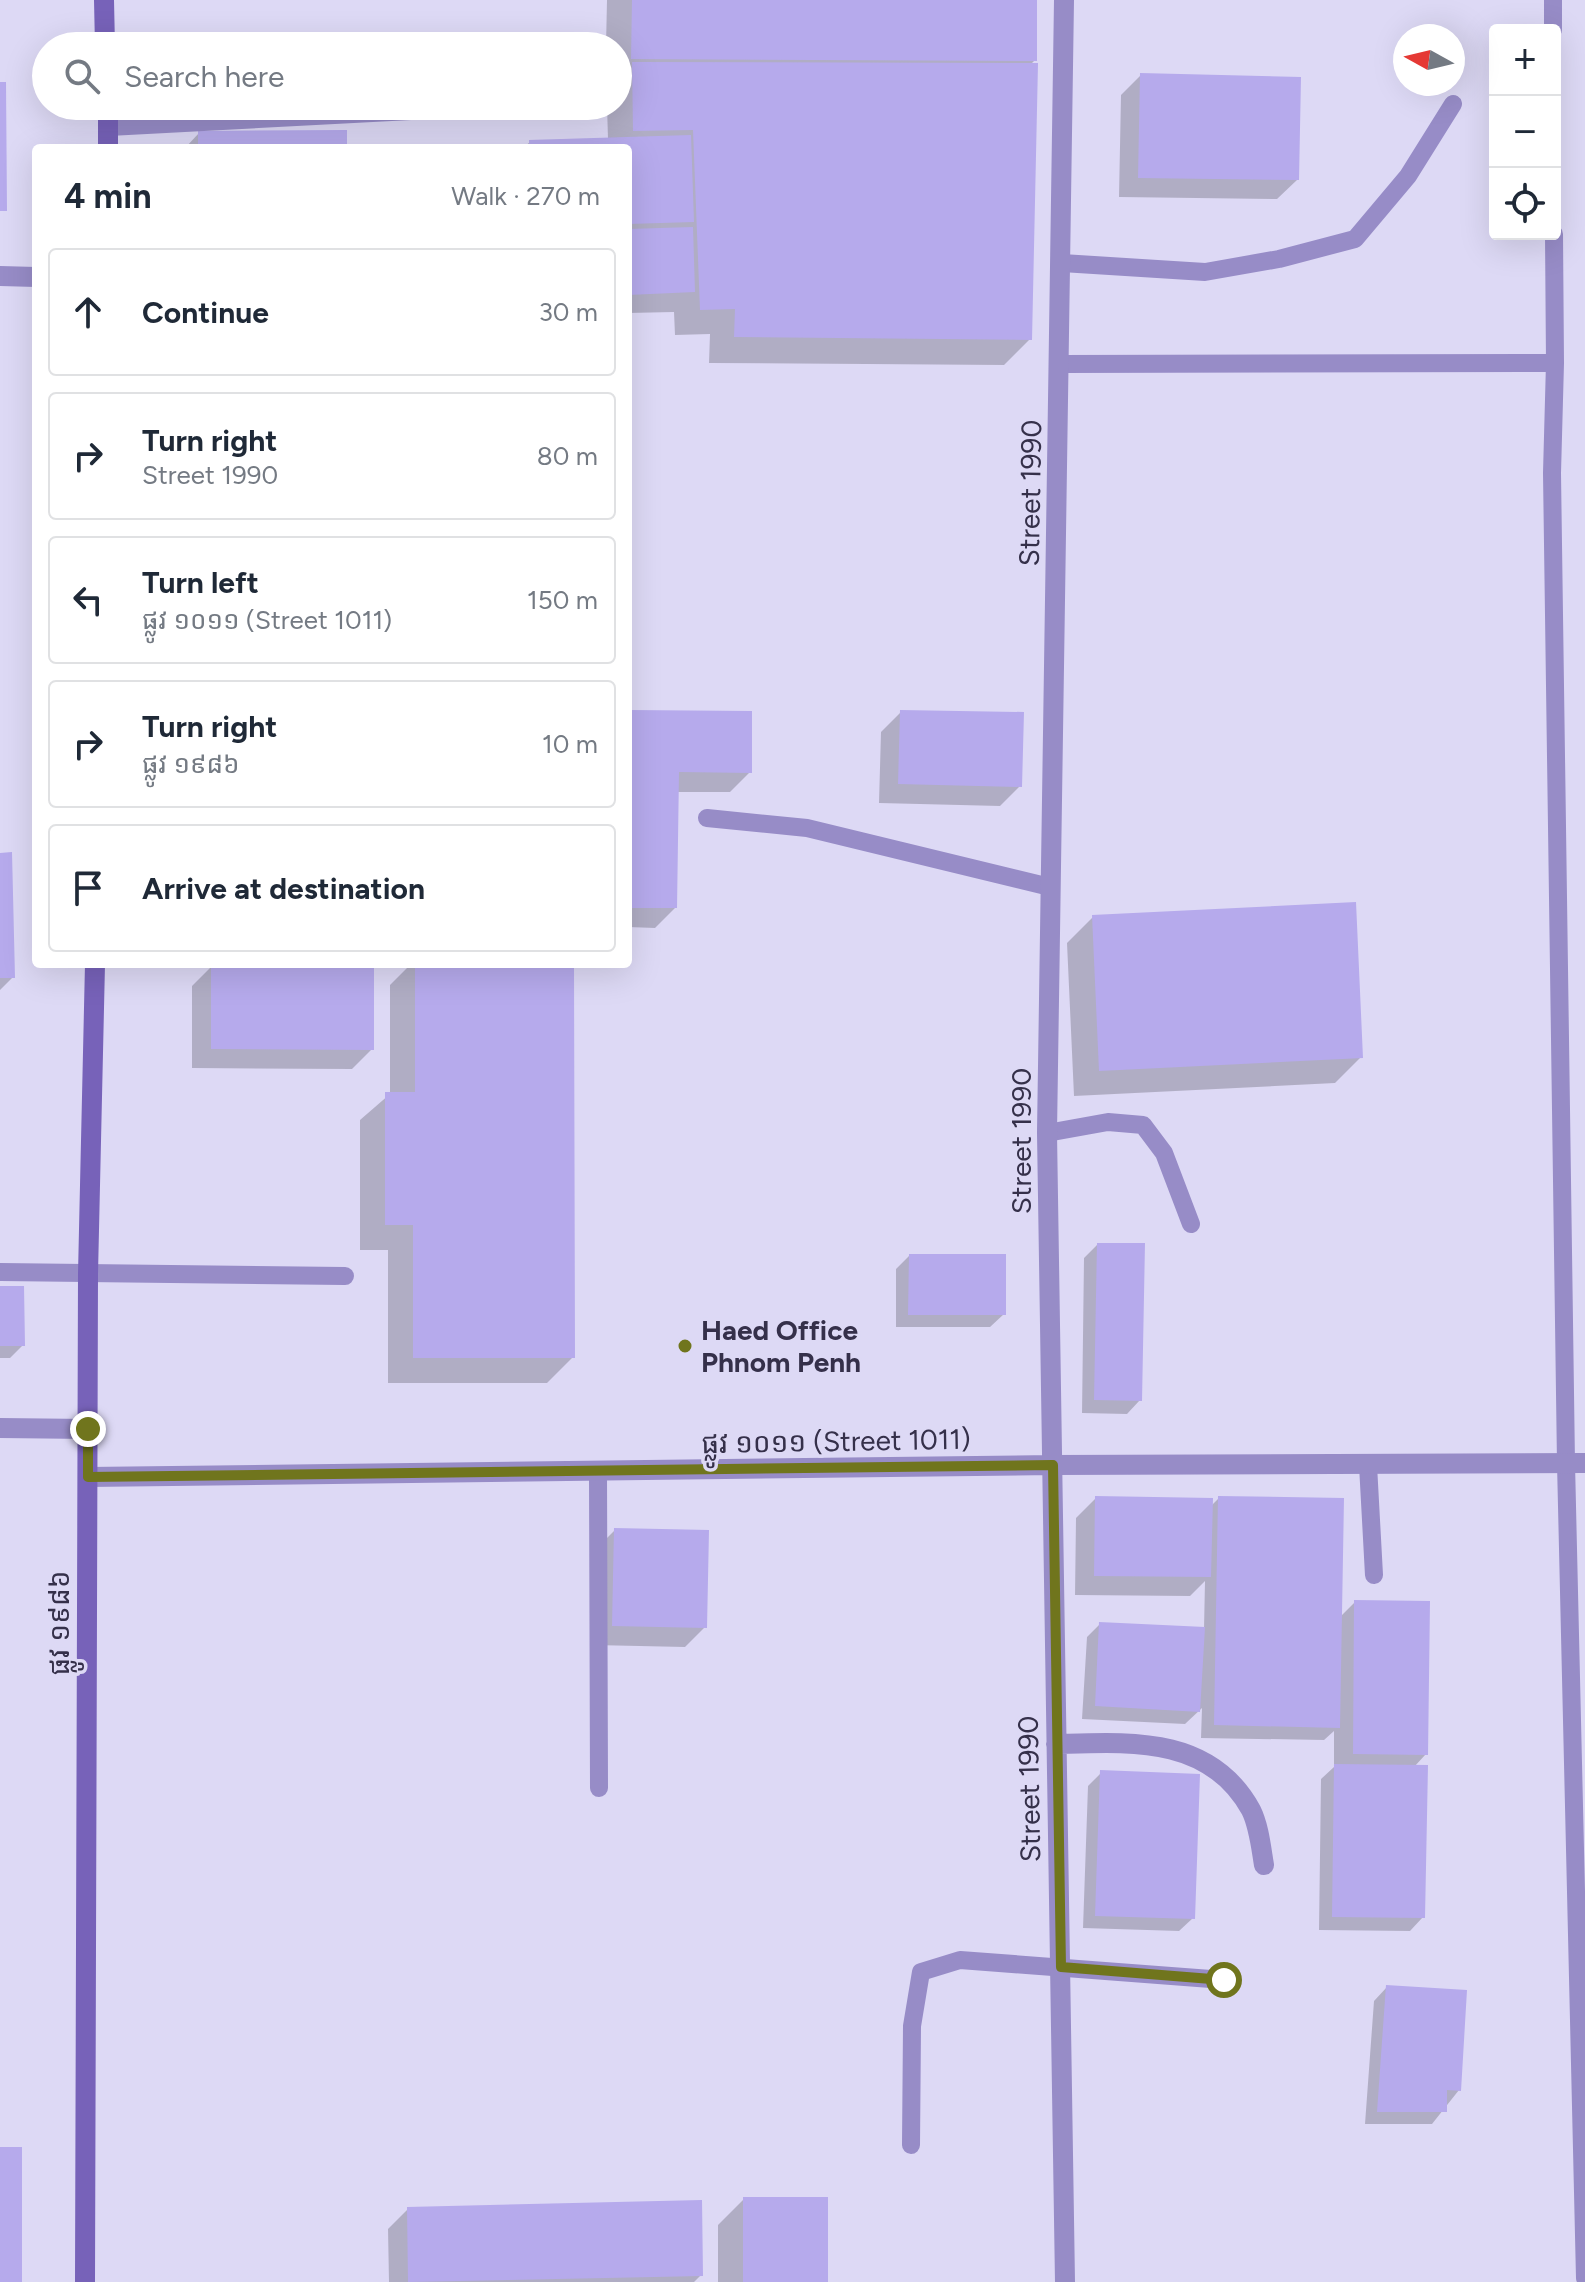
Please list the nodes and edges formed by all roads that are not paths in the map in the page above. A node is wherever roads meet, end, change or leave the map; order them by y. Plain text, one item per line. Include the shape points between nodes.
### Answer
1 (104, 0) edge
2 (1064, 0) edge
3 (1553, 0) edge
4 (1553, 24) edge
5 (105, 32) edge
6 (1453, 104) dead end
7 (332, 120) edge
8 (108, 138) edge
9 (1554, 240) edge
10 (1062, 263) junction
11 (0, 276) edge
12 (32, 277) edge
13 (1555, 363) junction
14 (1061, 364) junction
15 (707, 818) dead end
16 (1050, 887) junction
17 (95, 968) edge
18 (1047, 1133) junction
19 (1191, 1224) dead end
20 (0, 1272) edge
21 (88, 1274) junction
22 (345, 1276) dead end
23 (0, 1428) edge
24 (88, 1429) junction
25 (1576, 1463) edge
26 (1053, 1465) junction
27 (1368, 1465) junction
28 (598, 1473) junction
29 (88, 1477) junction
30 (1374, 1575) dead end
31 (1056, 1744) junction
32 (599, 1788) dead end
33 (1264, 1865) dead end
34 (1061, 1967) junction
35 (1224, 1980) dead end
36 (911, 2145) dead end
37 (1585, 2278) edge
38 (85, 2282) edge
39 (1065, 2282) edge

1 - 5 main road
2 - 10 street, Street 1990
3 - 4 lane
6 - 10 lane via 1408,176 1355,239 1205,272
7 - 8 lane
9 - 13 lane
10 - 14 street, Street 1990
11 - 12 street
13 - 14 lane
13 - 25 lane via 1552,473
14 - 16 street, Street 1990
15 - 16 lane via 807,828
16 - 18 street, Street 1990
17 - 21 main road, ផ្លូវ ១៩៨៦
18 - 19 lane via 1108,1122 1143,1125 1164,1153
18 - 26 street, Street 1990
20 - 21 lane
21 - 22 lane
21 - 24 main road, ផ្លូវ ១៩៨៦
23 - 24 street
24 - 29 main road, ផ្លូវ ១៩៨៦
25 - 27 street, ផ្លូវ ១០១១ (Street 1011)
25 - 37 lane
26 - 27 street, ផ្លូវ ១០១១ (Street 1011)
26 - 28 street, ផ្លូវ ១០១១ (Street 1011)
26 - 31 street, Street 1990
27 - 30 lane
28 - 29 street, ផ្លូវ ១០១១ (Street 1011)
28 - 32 lane
29 - 38 main road, ផ្លូវ ១៩៨៦
31 - 33 street via 1142,1742 1175,1748 1209,1767 1233,1784 1252,1812
31 - 34 street, Street 1990
34 - 35 lane
34 - 36 lane via 960,1960 921,1972 912,2026
34 - 39 street, Street 1990

